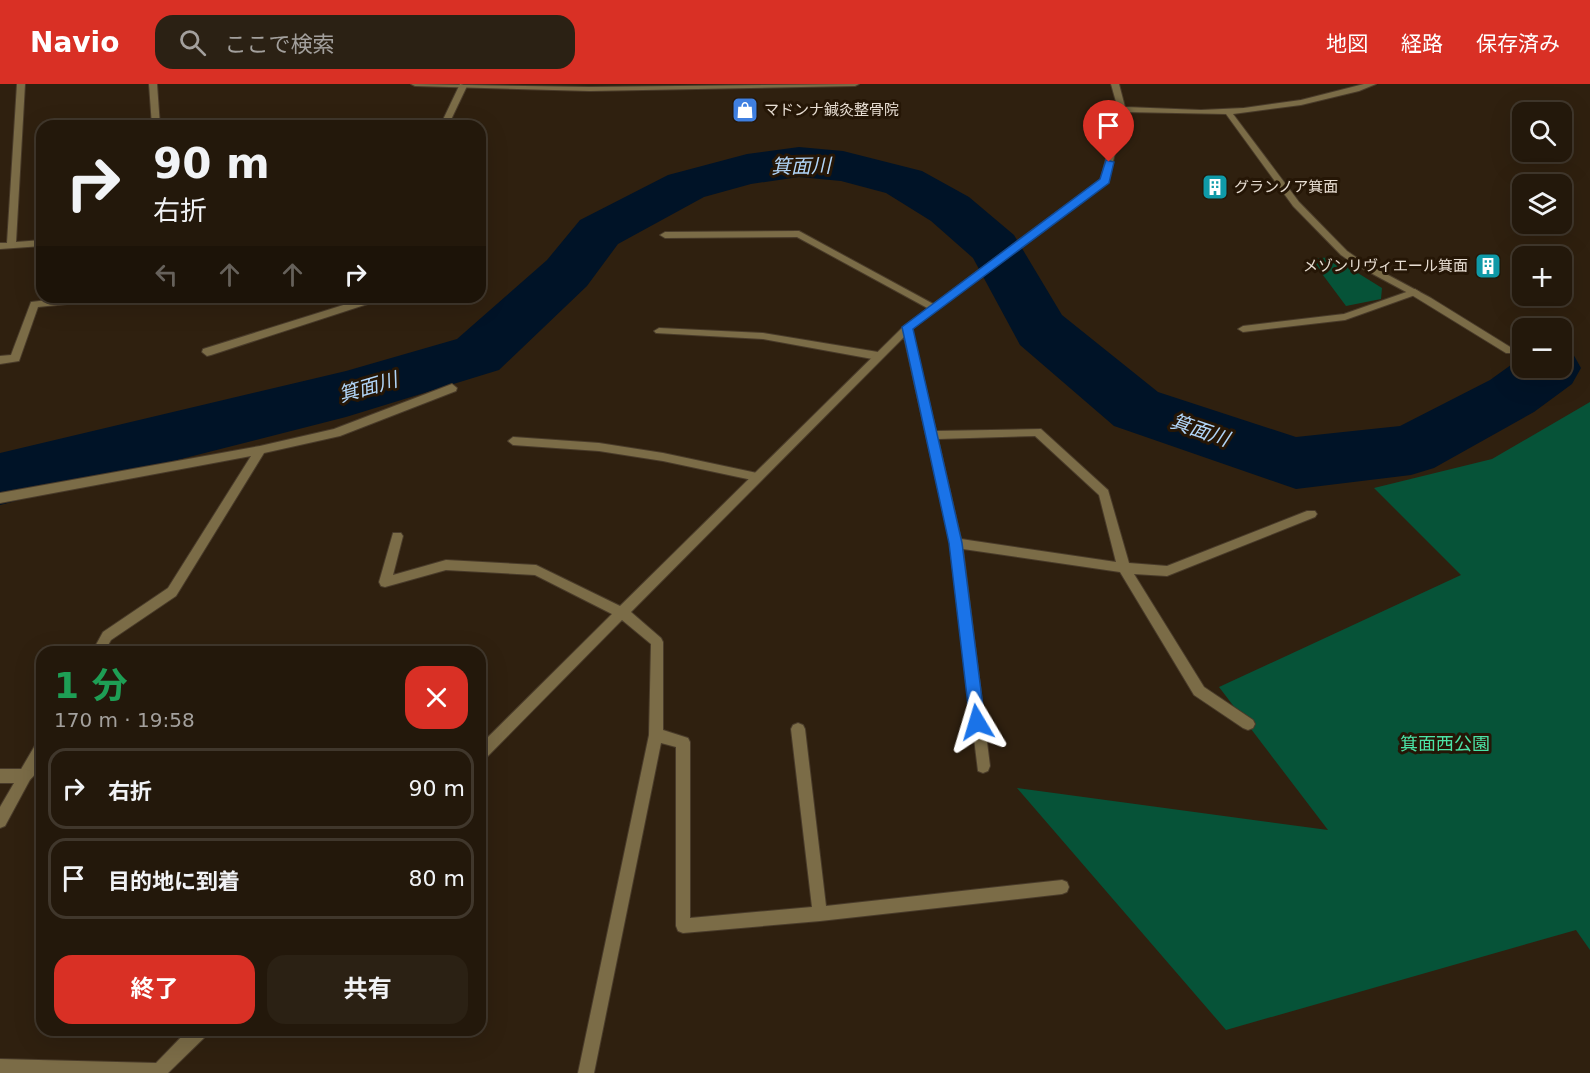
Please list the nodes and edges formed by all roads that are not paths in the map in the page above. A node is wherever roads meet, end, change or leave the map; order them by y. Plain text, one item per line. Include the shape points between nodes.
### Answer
1 (21, 84) edge
2 (153, 84) edge
3 (415, 84) edge
4 (855, 84) edge
5 (1115, 84) edge
6 (1372, 84) edge
7 (463, 86) junction
8 (1122, 109) junction
9 (1228, 112) junction
10 (156, 120) edge
11 (447, 120) edge
12 (665, 235) dead end
13 (36, 243) edge
14 (11, 245) junction
15 (0, 246) edge
16 (1415, 292) junction
17 (44, 303) edge
18 (361, 303) edge
19 (934, 308) junction
20 (907, 327) junction
21 (1243, 329) dead end
22 (659, 331) dead end
23 (1510, 350) dead end
24 (207, 352) dead end
25 (878, 356) junction
26 (0, 360) edge
27 (452, 388) dead end
28 (931, 435) junction
29 (513, 441) dead end
30 (260, 450) junction
31 (757, 477) junction
32 (0, 498) edge
33 (1311, 514) dead end
34 (397, 536) dead end
35 (956, 543) junction
36 (1124, 568) junction
37 (623, 613) junction
38 (101, 646) edge
39 (1248, 724) dead end
40 (798, 729) dead end
41 (656, 735) junction
42 (486, 748) edge
43 (36, 757) edge
44 (982, 766) dead end
45 (0, 776) edge
46 (25, 776) junction
47 (0, 821) edge
48 (1062, 887) dead end
49 (820, 914) junction
50 (194, 1036) edge
51 (0, 1068) edge
52 (158, 1072) edge
53 (586, 1073) edge

1 - 14 street
2 - 10 street
3 - 7 street
4 - 7 street via 590,89
5 - 8 street
6 - 9 street
7 - 11 street
8 - 9 street
8 - 19 street via 1105,180
9 - 16 street via 1273,176 1346,255
12 - 19 street via 799,234
13 - 14 street
14 - 15 street
16 - 21 street via 1345,317
16 - 23 street
17 - 26 street via 34,304 15,358
18 - 24 street
19 - 20 street
20 - 25 street
20 - 28 street
22 - 25 street via 762,336
25 - 31 street
27 - 30 street via 336,433
28 - 35 street
28 - 36 street via 1036,432 1104,493
29 - 31 street via 599,447
30 - 32 street
30 - 38 street via 172,592 107,636
31 - 37 street
33 - 36 street via 1167,571
34 - 37 street via 385,582 446,565 536,570
35 - 36 street
35 - 44 street
36 - 39 street via 1199,691
37 - 41 street via 657,642
37 - 42 street
40 - 49 street
41 - 49 street via 683,742 682,926
41 - 53 street
43 - 46 street
45 - 46 street
46 - 47 street
48 - 49 street
50 - 52 street
51 - 52 street

